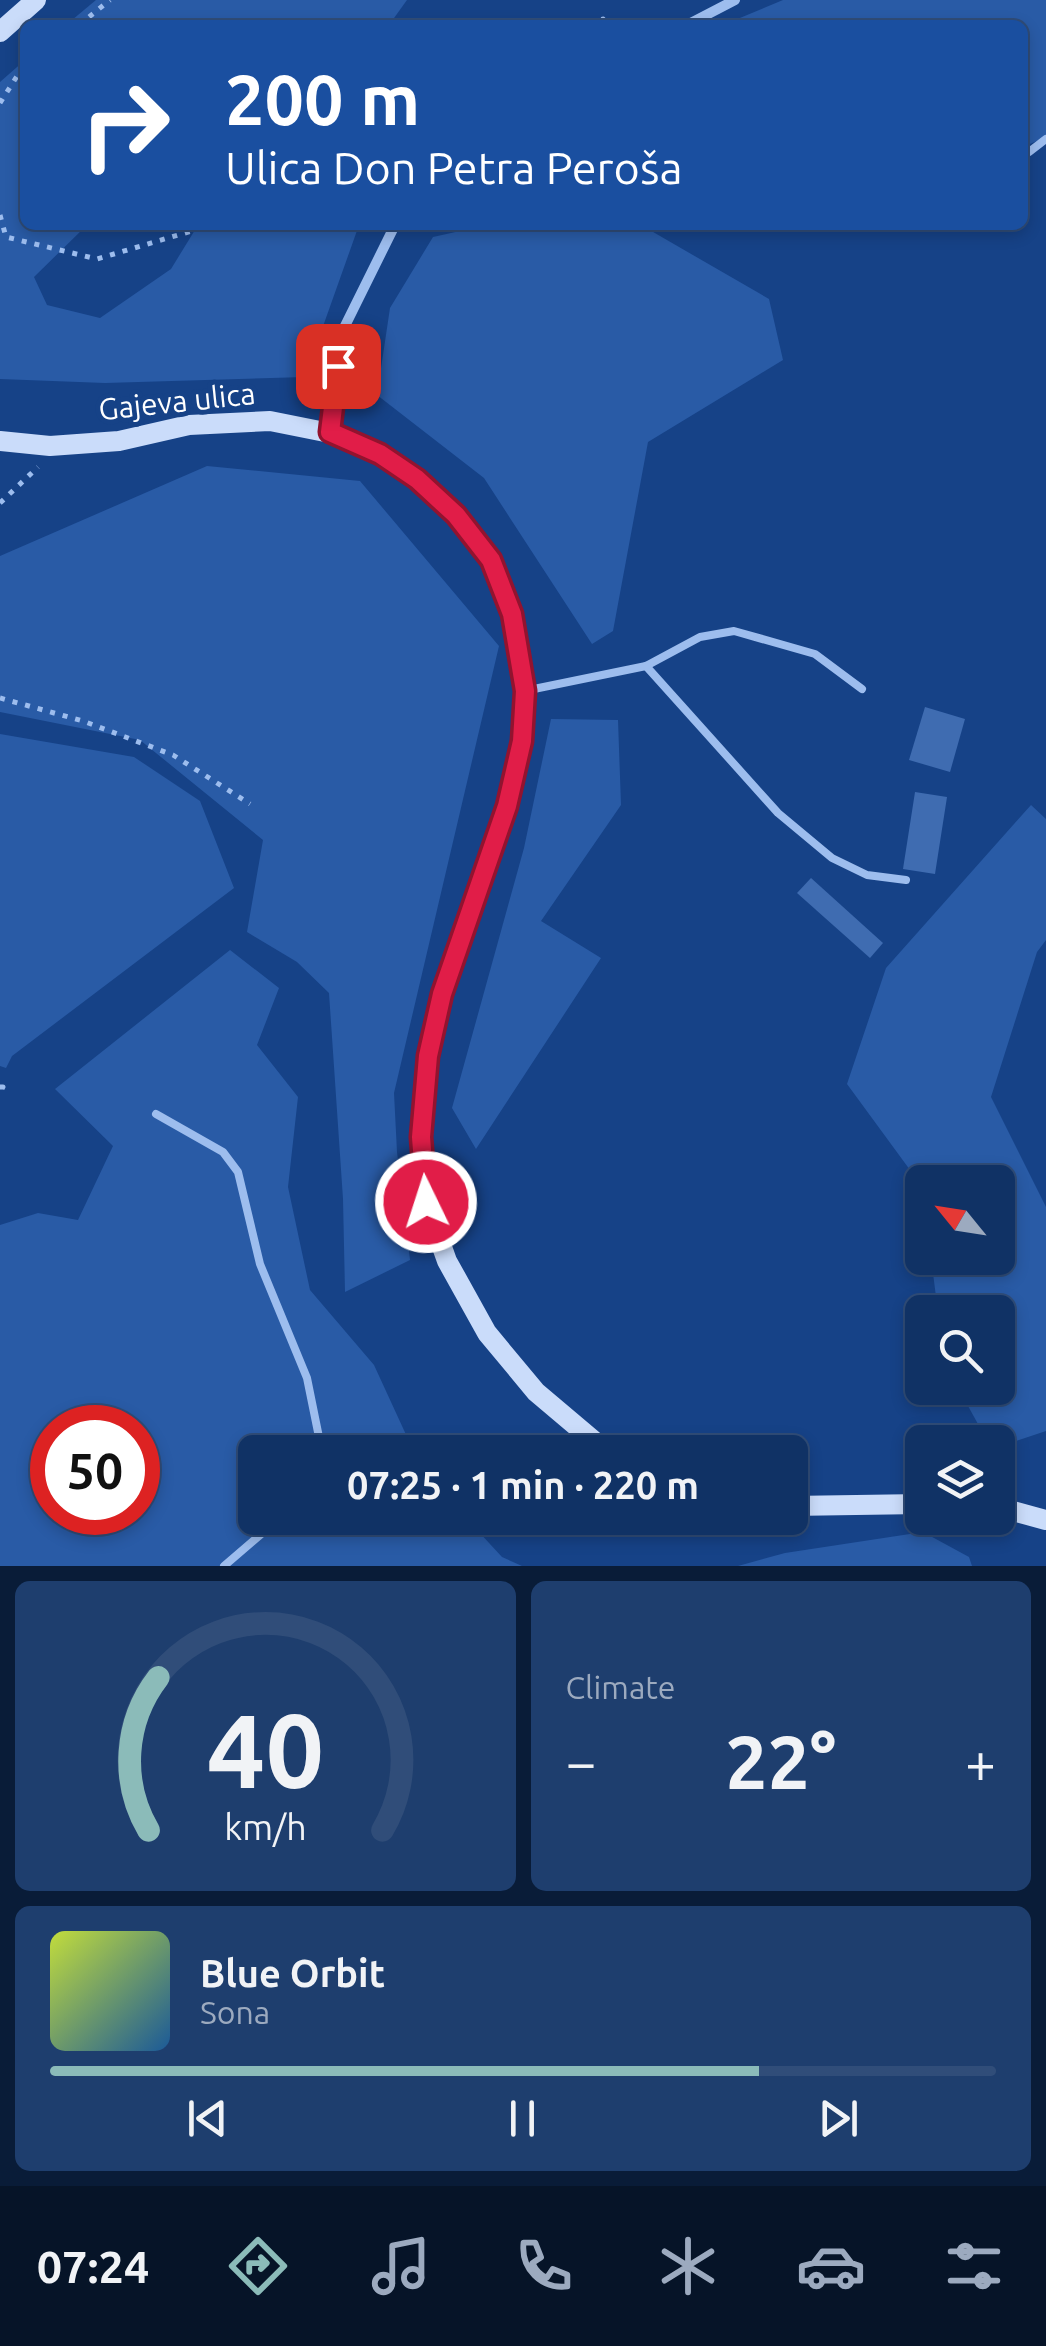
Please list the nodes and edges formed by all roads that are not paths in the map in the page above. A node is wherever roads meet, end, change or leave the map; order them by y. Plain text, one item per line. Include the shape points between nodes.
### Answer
1 (36, 0) edge
2 (735, 0) edge
3 (697, 20) edge
4 (0, 32) edge
5 (1046, 139) edge
6 (1029, 152) dead end
7 (393, 230) edge
8 (330, 432) junction
9 (0, 440) edge
10 (646, 666) junction
11 (862, 688) dead end
12 (525, 691) junction
13 (906, 880) dead end
14 (156, 1114) dead end
15 (318, 1435) edge
16 (587, 1435) edge
17 (905, 1504) edge
18 (808, 1506) edge
19 (1015, 1512) edge
20 (1046, 1520) edge
21 (260, 1535) edge
22 (224, 1566) edge

1 - 4 main road
2 - 3 street
5 - 6 lane
7 - 8 street via 342,332
8 - 9 main road, Gajeva ulica via 270,421 189,425 50,446
8 - 12 main road, Gajeva ulica via 417,479 491,560 512,614
10 - 11 lane via 700,637 734,631 815,654
10 - 12 lane
10 - 13 lane via 778,813 832,858 867,875
12 - 16 main road, Gajeva ulica via 507,806 442,994 428,1056 421,1137 426,1202 446,1261 487,1333 536,1392
14 - 15 lane via 223,1152 238,1172 260,1264 306,1378
17 - 18 main road
19 - 20 main road
21 - 22 lane

